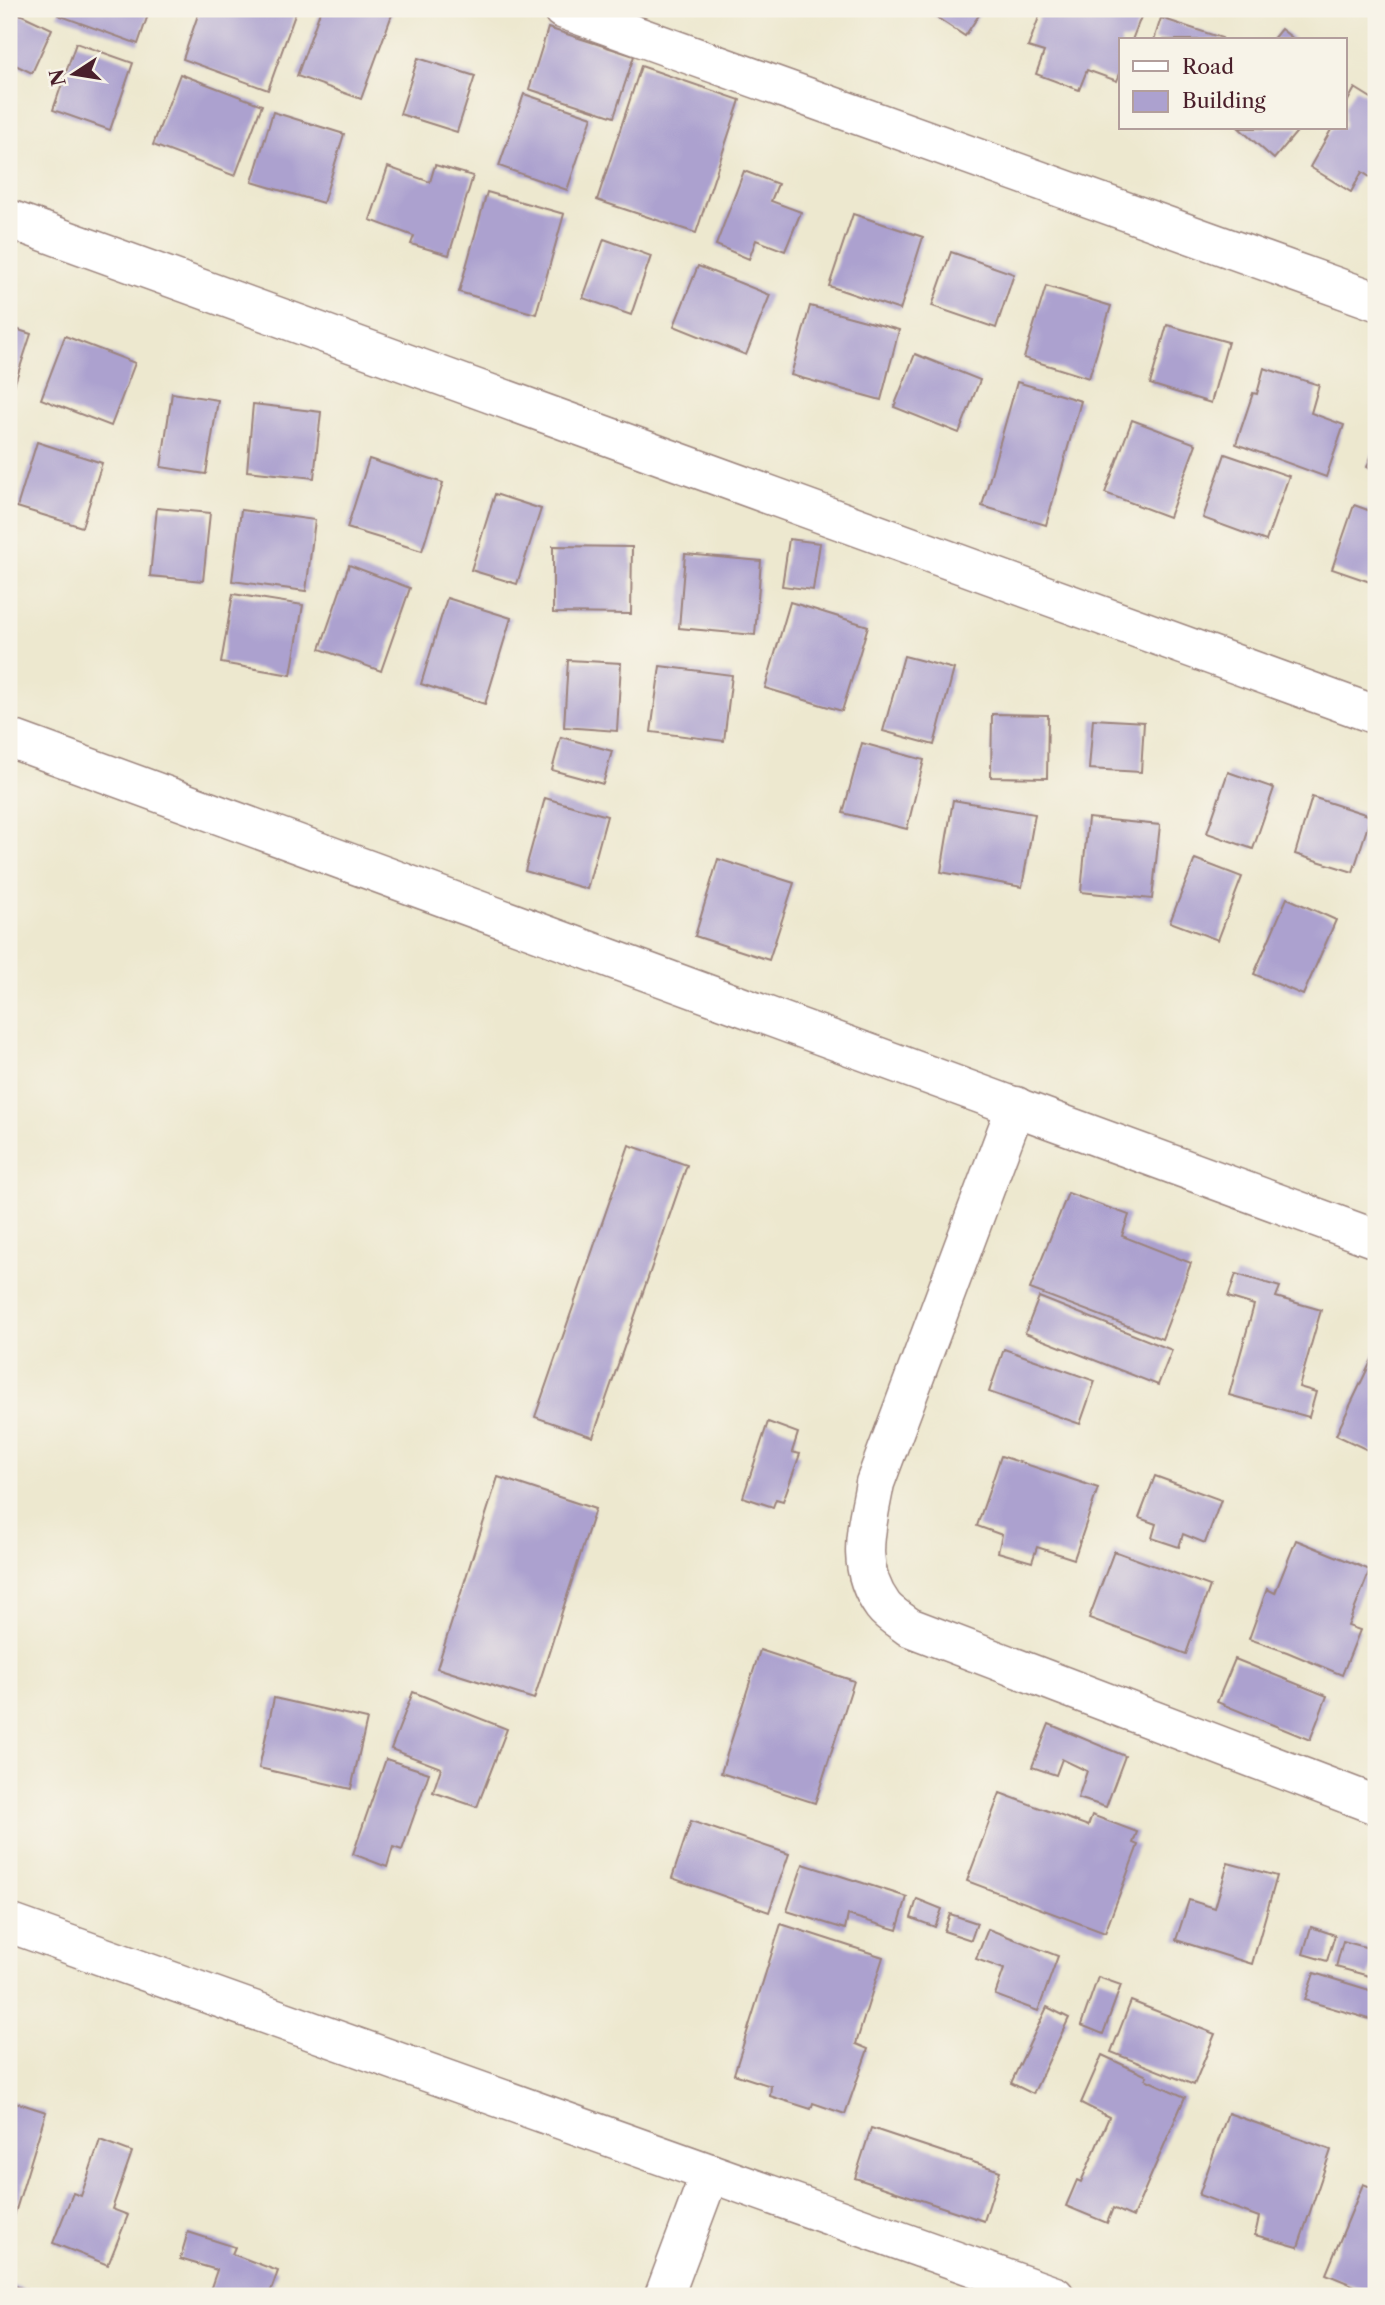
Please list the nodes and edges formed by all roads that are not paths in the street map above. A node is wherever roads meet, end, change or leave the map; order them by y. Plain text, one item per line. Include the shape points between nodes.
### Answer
1 (562, 9) edge
2 (9, 219) edge
3 (1376, 301) edge
4 (1376, 715) edge
5 (9, 738) edge
6 (1016, 1106) junction
7 (1376, 1238) edge
8 (1376, 1805) edge
9 (9, 1923) edge
10 (710, 2173) junction
11 (664, 2296) edge
12 (1055, 2296) edge

1 - 3 street
2 - 4 street
5 - 6 street
6 - 7 street
6 - 8 street via 875,1483 864,1544 866,1575 884,1608 909,1627
9 - 10 street
10 - 11 street
10 - 12 street

